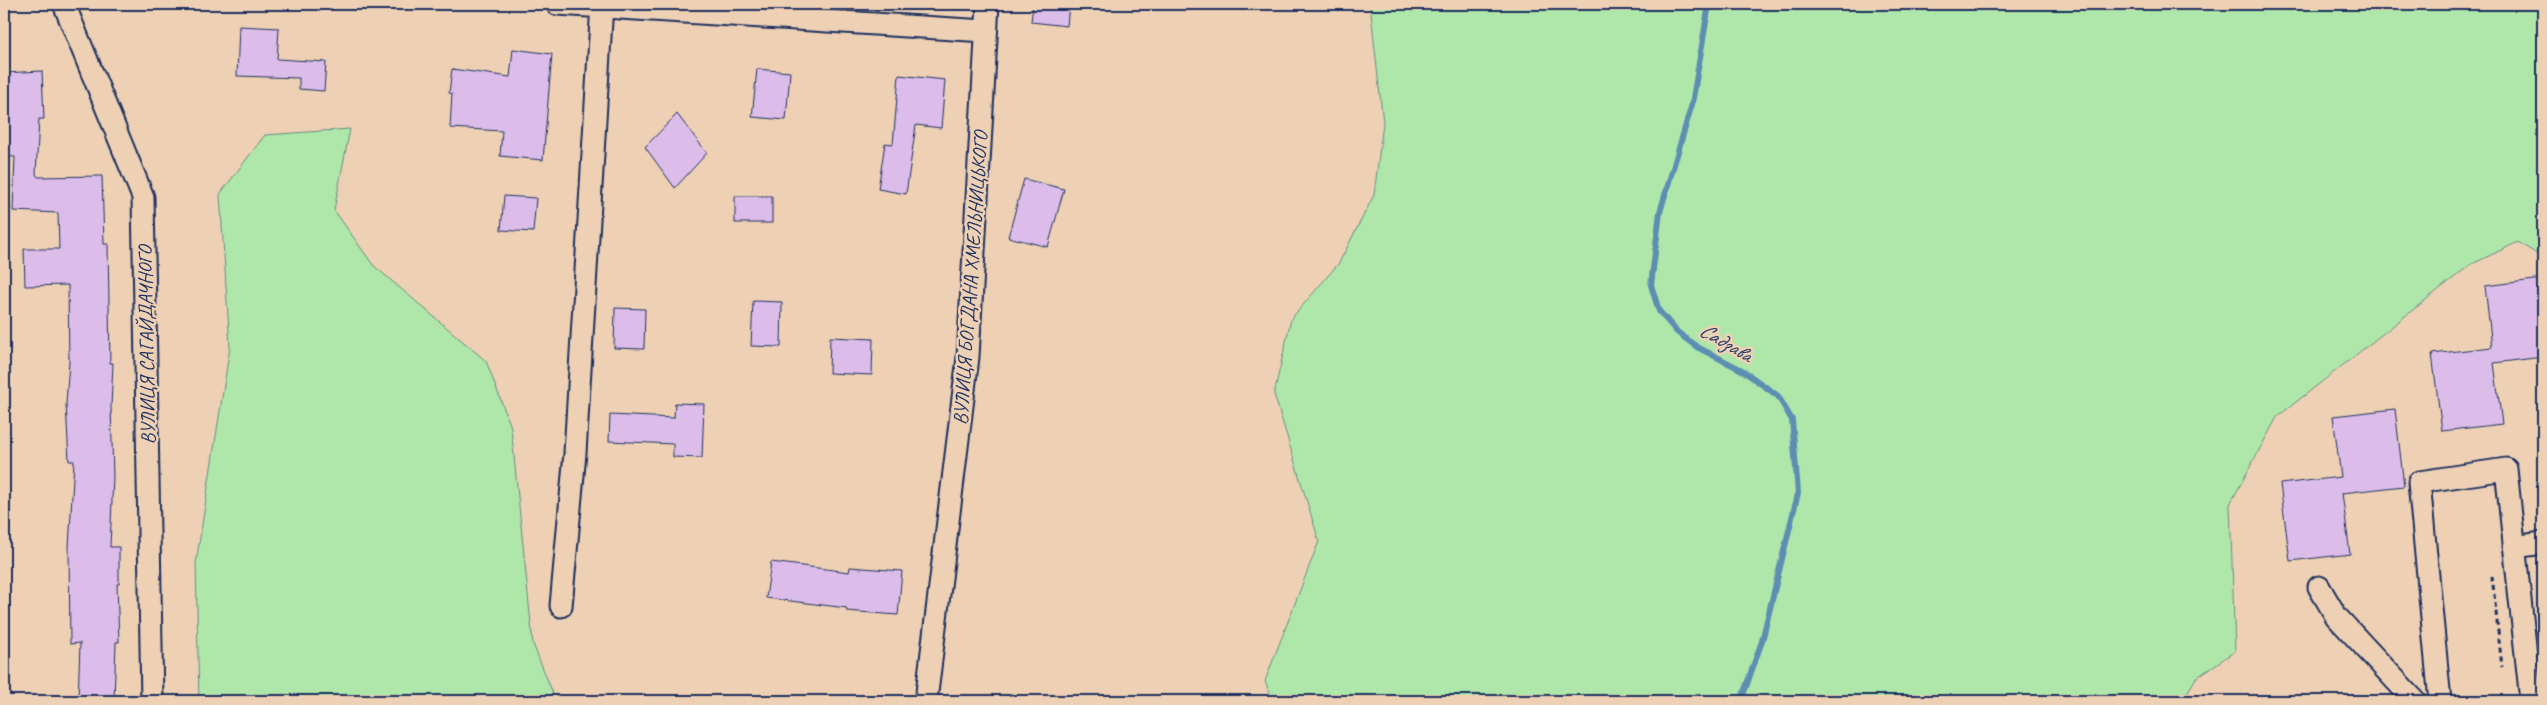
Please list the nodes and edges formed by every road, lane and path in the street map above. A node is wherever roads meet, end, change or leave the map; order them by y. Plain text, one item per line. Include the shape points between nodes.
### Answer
1 (64, 4) edge
2 (556, 4) edge
3 (988, 4) edge
4 (602, 5) edge
5 (985, 32) junction
6 (2543, 543) edge
7 (2514, 547) junction
8 (2492, 576) dead end
9 (2319, 587) dead end
10 (562, 606) dead end
11 (2502, 667) dead end
12 (152, 701) edge
13 (926, 701) edge
14 (2415, 701) edge
15 (2440, 701) edge
16 (2531, 701) edge

1 - 12 street, ВУЛИЦЯ САГАЙДАЧНОГО via 143,197
2 - 4 street
3 - 5 street, ВУЛИЦЯ БОГДАНА ХМЕЛЬНИЦЬКОГО
4 - 5 street
4 - 10 street via 575,454
5 - 13 street, ВУЛИЦЯ БОГДАНА ХМЕЛЬНИЦЬКОГО via 968,357
6 - 7 street
7 - 15 street via 2506,469 2419,482
7 - 16 street
8 - 11 path
9 - 14 street via 2336,616

